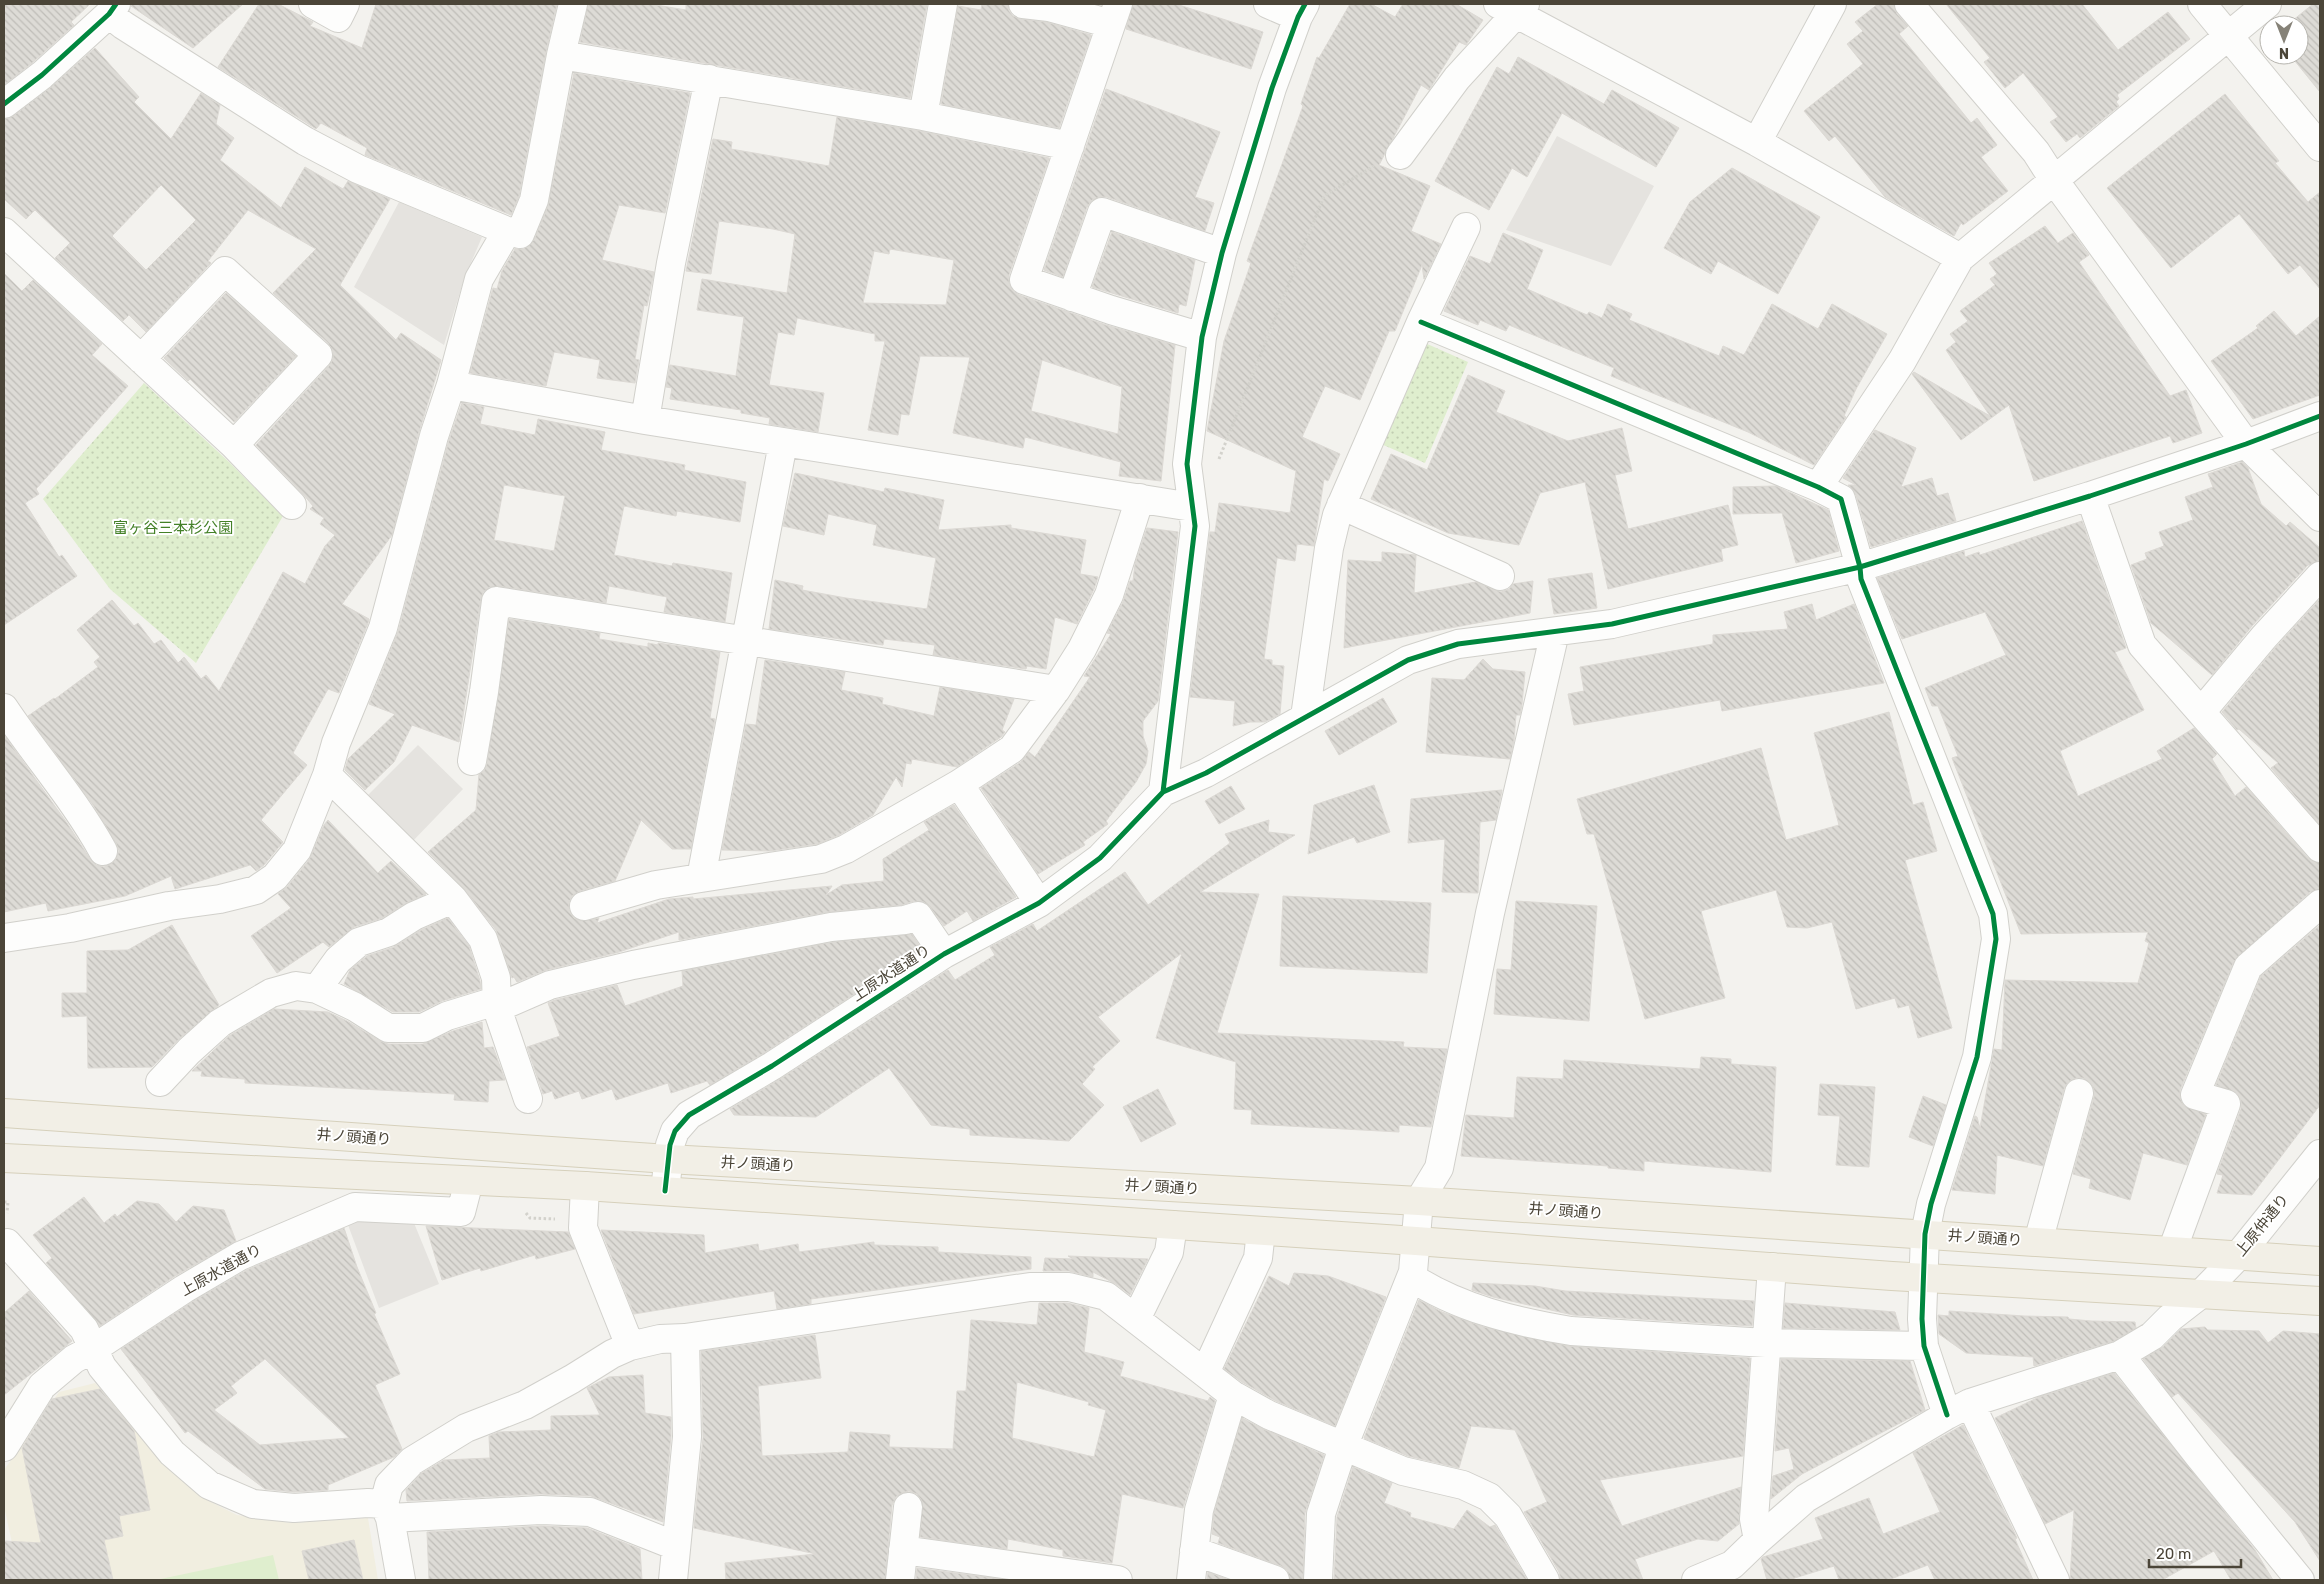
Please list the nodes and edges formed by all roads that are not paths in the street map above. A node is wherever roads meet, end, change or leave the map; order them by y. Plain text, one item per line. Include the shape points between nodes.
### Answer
1 (313, 4) edge
2 (345, 4) edge
3 (573, 4) edge
4 (943, 4) edge
5 (1023, 4) edge
6 (1268, 4) edge
7 (1832, 4) edge
8 (1909, 4) edge
9 (2202, 4) edge
10 (2267, 4) edge
11 (1513, 7) edge
12 (113, 9) edge
13 (1302, 10) edge
14 (1114, 14) edge
15 (2229, 35) junction
16 (561, 55) junction
17 (709, 79) junction
18 (4, 104) edge
19 (923, 116) junction
20 (1757, 142) junction
21 (1070, 146) junction
22 (2320, 148) edge
23 (1400, 155) road end
24 (2054, 180) junction
25 (1466, 227) dead end
26 (4, 232) edge
27 (514, 232) junction
28 (1222, 253) junction
29 (1960, 258) junction
30 (1072, 298) junction
31 (1421, 322) junction
32 (1202, 337) junction
33 (141, 359) junction
34 (451, 385) junction
35 (2320, 416) edge
36 (645, 420) junction
37 (783, 443) junction
38 (2246, 444) junction
39 (234, 445) junction
40 (1818, 487) junction
41 (2090, 496) junction
42 (1140, 498) junction
43 (292, 505) dead end
44 (1341, 506) junction
45 (1192, 507) junction
46 (2320, 517) edge
47 (1860, 567) junction
48 (1500, 576) dead end
49 (2320, 576) edge
50 (1555, 632) junction
51 (745, 640) junction
52 (1056, 690) junction
53 (4, 708) edge
54 (2202, 712) junction
55 (1305, 717) junction
56 (472, 761) dead end
57 (327, 775) junction
58 (959, 784) junction
59 (1163, 792) junction
60 (2320, 848) edge
61 (103, 851) dead end
62 (701, 878) junction
63 (453, 899) junction
64 (1039, 903) junction
65 (2320, 904) edge
66 (584, 906) dead end
67 (4, 938) edge
68 (944, 954) junction
69 (317, 989) junction
70 (497, 1008) junction
71 (160, 1082) dead end
72 (2079, 1093) dead end
73 (528, 1099) dead end
74 (4, 1113) edge
75 (2320, 1154) edge
76 (4, 1158) edge
77 (668, 1159) junction
78 (469, 1180) junction
79 (585, 1186) junction
80 (665, 1191) junction
81 (1418, 1202) junction
82 (1173, 1225) junction
83 (1261, 1230) junction
84 (1925, 1234) junction
85 (1416, 1241) junction
86 (2038, 1242) junction
87 (7, 1243) dead end
88 (2172, 1251) junction
89 (2238, 1256) junction
90 (2320, 1261) edge
91 (1772, 1267) junction
92 (1411, 1277) junction
93 (1923, 1278) junction
94 (2201, 1294) junction
95 (2320, 1301) edge
96 (1136, 1319) junction
97 (684, 1338) junction
98 (1766, 1343) junction
99 (630, 1346) junction
100 (1924, 1346) junction
101 (93, 1349) junction
102 (2120, 1356) junction
103 (1206, 1373) junction
104 (1233, 1395) junction
105 (1958, 1409) junction
106 (4, 1447) edge
107 (1343, 1447) junction
108 (908, 1507) dead end
109 (387, 1511) junction
110 (1758, 1540) junction
111 (676, 1546) junction
112 (903, 1550) junction
113 (1194, 1551) junction
114 (401, 1580) edge
115 (673, 1580) edge
116 (900, 1580) edge
117 (1118, 1580) edge
118 (1191, 1580) edge
119 (1275, 1580) edge
120 (1318, 1580) edge
121 (1546, 1580) edge
122 (1696, 1580) edge
123 (2054, 1580) edge
124 (2300, 1580) edge

1 - 2 street via 338,18
3 - 16 street
4 - 19 street
5 - 14 street
6 - 13 street
7 - 20 street
8 - 24 street via 2036,152
9 - 15 street
10 - 15 street
11 - 20 street
11 - 23 street
12 - 18 street via 42,75
12 - 27 street via 123,25 306,141 358,169
13 - 28 street via 1272,88
14 - 21 street
15 - 22 street
15 - 24 street
16 - 17 street
16 - 27 street via 534,200
17 - 19 street
17 - 36 street via 671,263
19 - 21 street
20 - 29 street
21 - 30 street via 1024,280
24 - 29 street
24 - 38 street
25 - 31 street
26 - 33 street
27 - 34 street via 479,279
28 - 30 street via 1102,212
28 - 32 street
29 - 40 street via 1902,361
30 - 32 street
31 - 40 street
31 - 44 street
32 - 45 street via 1187,464
33 - 39 street
33 - 39 street via 225,271 318,354
34 - 36 street
34 - 57 street via 434,436 383,628 336,743
35 - 38 street
36 - 37 street
37 - 42 street
37 - 51 street
38 - 41 street
38 - 46 street
39 - 43 street
40 - 47 street via 1841,499
41 - 47 street
41 - 54 street via 2142,645
42 - 45 street
42 - 52 street via 1108,595 1082,649
44 - 48 street
44 - 55 street via 1329,548
45 - 59 street via 1195,526
47 - 50 street via 1612,624
47 - 84 street via 1861,579 1993,914 1996,939 1977,1057 1931,1204
49 - 54 street
50 - 55 street via 1458,644 1408,660
50 - 81 street via 1490,913 1439,1168
51 - 52 street
51 - 56 street via 496,601
51 - 62 street
52 - 58 street via 1012,749
53 - 61 street via 33,752 85,818
54 - 60 street
55 - 59 street via 1206,773
57 - 63 street
57 - 67 street via 297,850 275,877 256,890 70,928
58 - 62 street via 846,849 821,859
58 - 64 street
59 - 64 street, 上原水道通り via 1100,858
62 - 66 street via 656,885
63 - 69 street via 414,916 389,932 359,942 338,960
63 - 70 street via 483,939 496,978
64 - 68 street, 上原水道通り
65 - 88 street via 2248,967 2195,1095 2226,1104
68 - 70 street via 918,916 831,927 632,965 550,985
68 - 77 street, 上原水道通り via 772,1066 689,1115 675,1131
69 - 70 street via 355,1007 388,1028 423,1028 447,1016 486,1004
69 - 71 street via 296,986 271,993 249,1005 220,1023
70 - 73 street
72 - 86 street
74 - 77 main road, 井ノ頭通り
75 - 89 street, 上原仲通り
76 - 78 main road
77 - 80 street, 上原水道通り
77 - 81 main road, 井ノ頭通り
78 - 79 main road
78 - 101 street, 上原水道通り via 461,1212 355,1207 240,1256
79 - 80 main road
79 - 99 street via 583,1228
80 - 82 main road
81 - 84 main road, 井ノ頭通り
81 - 85 street
82 - 83 main road
82 - 96 street via 1169,1252
83 - 85 main road
83 - 103 street via 1258,1258
84 - 86 main road, 井ノ頭通り
84 - 93 street
85 - 91 main road
85 - 92 street
86 - 88 main road, 井ノ頭通り
87 - 101 street via 84,1329
88 - 89 main road, 井ノ頭通り
89 - 90 main road, 井ノ頭通り
89 - 94 street, 上原仲通り
91 - 93 main road
91 - 98 street
92 - 98 street via 1428,1289 1456,1301 1571,1332
92 - 107 street
93 - 94 main road
93 - 100 street
94 - 95 main road
94 - 102 street, 上原仲通り via 2152,1336
96 - 97 street via 1106,1296 1069,1287 1030,1287
96 - 103 street
97 - 99 street via 660,1339
97 - 111 street via 688,1436
98 - 100 street
98 - 110 street via 1754,1519
99 - 109 street via 525,1405 466,1428 412,1461 389,1485
100 - 105 street
101 - 106 street, 上原水道通り via 74,1359 42,1386
101 - 109 street via 102,1367 172,1453 209,1486 253,1504 294,1508 368,1503
102 - 105 street, 上原仲通り
102 - 124 street
103 - 104 street
104 - 107 street via 1269,1415
104 - 113 street via 1199,1510
105 - 110 street, 上原仲通り via 1806,1498
105 - 123 street
107 - 120 street via 1321,1514
107 - 121 street via 1403,1471 1463,1486 1489,1497 1508,1516
108 - 112 street
109 - 111 street via 590,1512
109 - 114 street
110 - 122 street, 上原仲通り via 1732,1565
111 - 115 street
112 - 116 street
112 - 117 street
113 - 118 street
113 - 119 street

